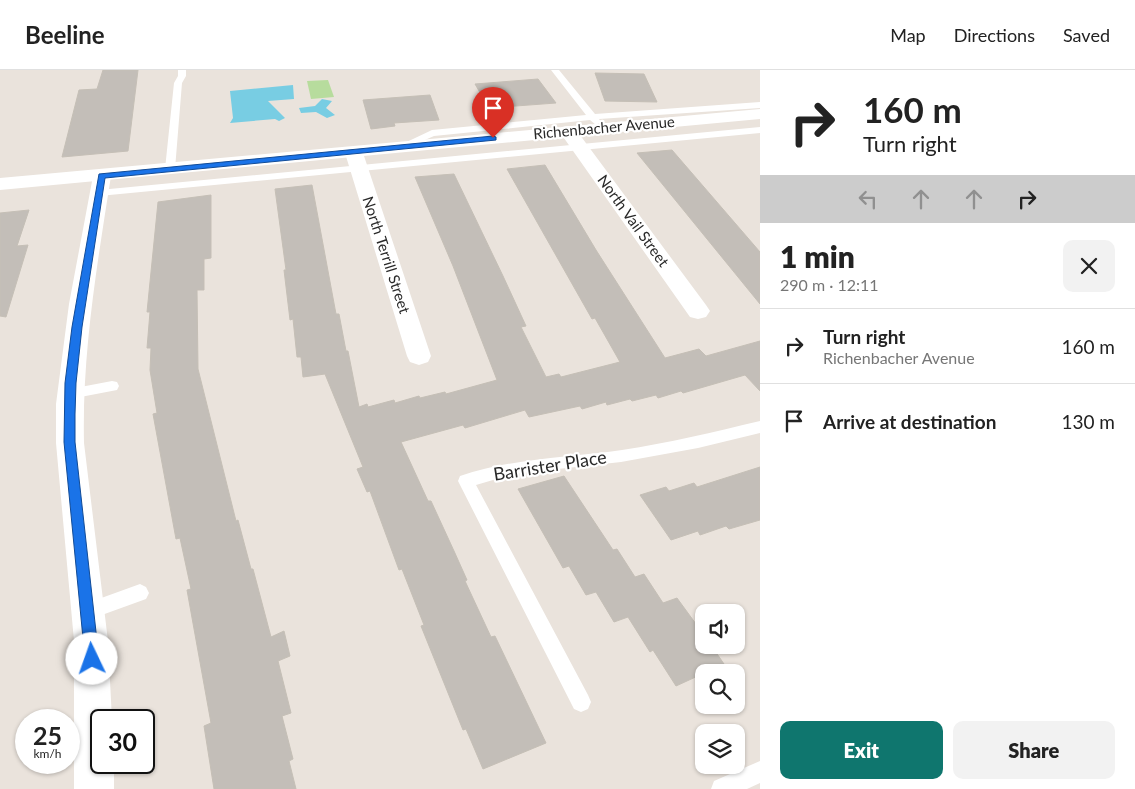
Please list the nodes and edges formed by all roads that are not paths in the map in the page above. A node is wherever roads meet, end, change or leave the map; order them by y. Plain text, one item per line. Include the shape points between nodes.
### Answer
1 (182, 70) edge
2 (555, 70) edge
3 (760, 105) edge
4 (760, 114) edge
5 (596, 122) junction
6 (568, 130) junction
7 (760, 130) edge
8 (400, 148) junction
9 (580, 148) junction
10 (356, 161) junction
11 (170, 168) junction
12 (0, 184) edge
13 (100, 184) junction
14 (698, 311) dead end
15 (419, 356) dead end
16 (112, 386) dead end
17 (70, 394) junction
18 (760, 427) edge
19 (140, 593) dead end
20 (88, 611) junction
21 (580, 702) dead end
22 (760, 772) edge
23 (94, 789) edge
24 (722, 789) edge

1 - 11 lane
2 - 5 lane
3 - 5 lane
4 - 5 street, Richenbacher Avenue
5 - 6 street, Richenbacher Avenue
5 - 8 lane via 432,133
6 - 8 street, Richenbacher Avenue
6 - 9 street, North Vail Street
7 - 9 lane
8 - 10 street, Richenbacher Avenue
9 - 10 lane
9 - 14 street, North Vail Street
10 - 11 street, Richenbacher Avenue
10 - 13 lane
10 - 15 street, North Terrill Street
11 - 13 street, Richenbacher Avenue
12 - 13 street, Richenbacher Avenue
13 - 17 street via 77,327
16 - 17 lane
17 - 20 street via 70,442
18 - 21 lane, Barrister Place via 621,456 512,468 466,481
19 - 20 lane
20 - 23 street
22 - 24 lane

